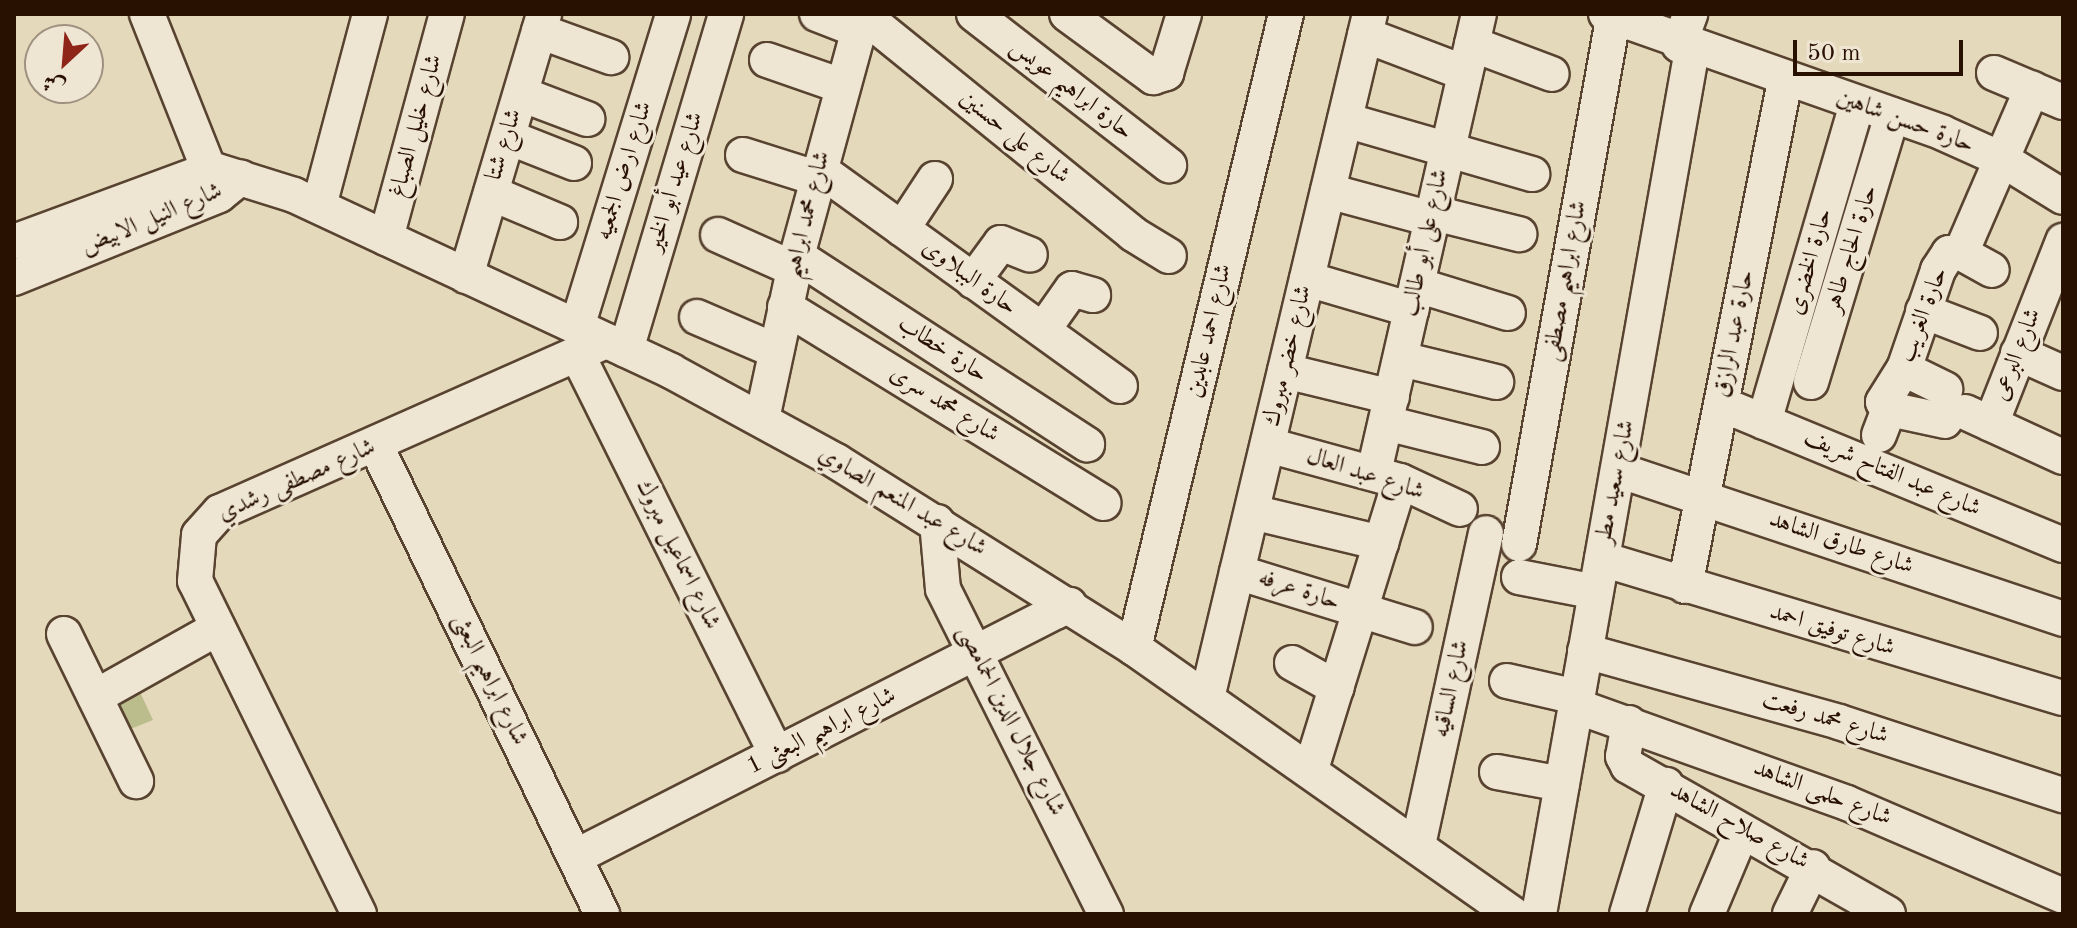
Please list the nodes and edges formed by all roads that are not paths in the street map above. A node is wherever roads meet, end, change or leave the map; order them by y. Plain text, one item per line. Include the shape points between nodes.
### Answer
1 (147, 14) edge
2 (370, 14) edge
3 (447, 14) edge
4 (673, 14) edge
5 (726, 14) edge
6 (817, 14) edge
7 (974, 14) edge
8 (1067, 14) edge
9 (1184, 14) edge
10 (1286, 14) edge
11 (1611, 15) edge
12 (861, 20) edge
13 (542, 22) edge
14 (1368, 24) edge
15 (1687, 36) edge
16 (1472, 44) edge
17 (611, 57) dead end
18 (767, 60) dead end
19 (1994, 73) dead end
20 (1552, 74) dead end
21 (1785, 81) junction
22 (842, 86) junction
23 (521, 94) junction
24 (2048, 95) edge
25 (1857, 103) junction
26 (1892, 115) junction
27 (587, 119) dead end
28 (1345, 120) junction
29 (508, 137) junction
30 (1446, 153) junction
31 (743, 155) dead end
32 (2003, 160) junction
33 (574, 163) dead end
34 (1169, 165) dead end
35 (818, 174) junction
36 (1532, 174) dead end
37 (935, 179) dead end
38 (224, 180) junction
39 (1328, 191) junction
40 (491, 193) junction
41 (2063, 197) edge
42 (319, 206) junction
43 (1433, 216) junction
44 (560, 222) dead end
45 (902, 229) junction
46 (1519, 234) dead end
47 (718, 235) dead end
48 (386, 238) junction
49 (2063, 241) edge
50 (14, 242) edge
51 (1961, 253) junction
52 (1030, 255) dead end
53 (1169, 256) dead end
54 (795, 262) junction
55 (1992, 270) dead end
56 (466, 276) junction
57 (14, 278) edge
58 (1307, 279) junction
59 (973, 281) junction
60 (2054, 290) edge
61 (1093, 295) dead end
62 (1415, 298) junction
63 (785, 307) junction
64 (1923, 311) junction
65 (1508, 313) dead end
66 (697, 317) dead end
67 (1043, 330) junction
68 (1980, 333) dead end
69 (597, 344) junction
70 (776, 351) junction
71 (2018, 353) junction
72 (1401, 359) junction
73 (1904, 369) junction
74 (1285, 371) junction
75 (2063, 373) edge
76 (1496, 382) dead end
77 (1811, 382) dead end
78 (1120, 386) dead end
79 (1721, 404) junction
80 (1389, 410) junction
81 (1962, 412) junction
82 (762, 419) junction
83 (1764, 422) junction
84 (1087, 444) dead end
85 (1268, 445) junction
86 (376, 446) junction
87 (1482, 447) dead end
88 (2063, 457) edge
89 (1618, 470) junction
90 (1387, 476) junction
91 (1703, 497) junction
92 (1103, 503) dead end
93 (1460, 509) dead end
94 (1252, 512) junction
95 (937, 522) junction
96 (1486, 533) dead end
97 (1381, 543) junction
98 (2063, 545) edge
99 (1519, 560) joint
100 (1237, 572) junction
101 (1599, 576) junction
102 (1685, 586) junction
103 (1069, 605) junction
104 (1360, 611) junction
105 (2063, 619) edge
106 (1415, 627) dead end
107 (218, 628) junction
108 (64, 634) dead end
109 (1134, 648) junction
110 (1585, 651) junction
111 (977, 654) junction
112 (1292, 663) dead end
113 (1507, 681) dead end
114 (1337, 688) junction
115 (95, 697) junction
116 (1207, 698) junction
117 (2063, 698) edge
118 (1576, 701) junction
119 (1629, 723) junction
120 (777, 755) junction
121 (1311, 769) junction
122 (1497, 772) dead end
123 (136, 781) dead end
124 (1562, 784) junction
125 (1666, 785) junction
126 (2063, 795) edge
127 (1741, 833) junction
128 (1418, 845) junction
129 (575, 857) junction
130 (1813, 867) junction
131 (2063, 896) edge
132 (1497, 911) edge
133 (359, 914) edge
134 (602, 914) edge
135 (1106, 914) edge
136 (1539, 914) edge
137 (1627, 914) edge
138 (1707, 914) edge
139 (1790, 914) edge
140 (1887, 914) edge

1 - 38 street
2 - 42 street
3 - 48 street, شارع خليل الصباغ
4 - 69 street, شارع ارض الجمعيه
5 - 69 street, شارع عيد أبو الخير
6 - 12 street, شارع على حسنين
7 - 34 street, حارة ابراهيم عويس
8 - 9 street via 1147,74 1160,77
10 - 109 street, شارع احمد عابدين
11 - 15 street, حارة حسن شاهين
11 - 99 street, شارع ابراهيم مصطفى
12 - 22 street, شارع محمد ابراهيم
12 - 53 street, شارع على حسنين via 1133,234
13 - 17 street
13 - 23 street, شارع شتا
14 - 16 street
14 - 28 street, شارع خضر مبروك
15 - 21 street, حارة حسن شاهين
15 - 89 street, شارع سعيد مطر
16 - 20 street
16 - 30 street, شارع على أبو طالب
18 - 22 street
19 - 24 street
21 - 25 street, حارة حسن شاهين
21 - 79 street, حارة عبد الرازق
22 - 35 street, شارع محمد ابراهيم
23 - 27 street
23 - 29 street, شارع شتا
24 - 32 street, حارة الغريب
25 - 26 street, حارة حسن شاهين
25 - 83 street, حارة الخضرى
26 - 32 street, حارة حسن شاهين
26 - 77 street, حارة الحاج طاهر
28 - 30 street
28 - 39 street, شارع خضر مبروك
29 - 33 street
29 - 40 street, شارع شتا
30 - 36 street
30 - 43 street, شارع على أبو طالب
31 - 35 street, حارة الببلاوى
32 - 41 street, حارة حسن شاهين
32 - 51 street, حارة الغريب
35 - 45 street, حارة الببلاوى
35 - 54 street, شارع محمد ابراهيم
37 - 45 street
38 - 42 street, شارع عبد المنعم الصاوي
38 - 50 street, شارع النيل الابيض
38 - 57 street, شارع النيل الابيض
39 - 43 street
39 - 58 street, شارع خضر مبروك
40 - 44 street
40 - 56 street, شارع شتا
42 - 48 street, شارع عبد المنعم الصاوي
43 - 46 street
43 - 62 street, شارع على أبو طالب
45 - 59 street, حارة الببلاوى
47 - 54 street, حارة خطاب
48 - 56 street, شارع عبد المنعم الصاوي
49 - 60 street, شارع البرعى
51 - 55 street
51 - 64 street, حارة الغريب via 1949,253
52 - 59 street via 1001,243
54 - 63 street, شارع محمد ابراهيم
54 - 84 street, حارة خطاب
56 - 69 street, شارع عبد المنعم الصاوي
58 - 62 street
58 - 74 street, شارع خضر مبروك
59 - 67 street, حارة الببلاوى
60 - 71 street, شارع البرعى
61 - 67 street via 1072,289
62 - 65 street
62 - 72 street, شارع على أبو طالب
63 - 70 street, شارع محمد ابراهيم
63 - 92 street, شارع محمد سرى
64 - 68 street
64 - 73 street, حارة الغريب
66 - 70 street
67 - 78 street, حارة الببلاوى
69 - 82 street, شارع عبد المنعم الصاوي
69 - 86 street, شارع مصطفى رشدي
69 - 120 street, شارع اسماعيل مبروك
70 - 82 street, شارع محمد ابراهيم
71 - 75 street
71 - 81 street, شارع البرعى
72 - 76 street
72 - 80 street, شارع على أبو طالب
73 - 81 street
73 - 81 street, حارة الغريب via 1883,402 1884,422
74 - 80 street
74 - 85 street, شارع خضر مبروك
79 - 83 street, شارع عبد الفتاح شريف
79 - 91 street, حارة عبد الرازق
80 - 87 street
80 - 90 street, شارع على أبو طالب
81 - 88 street
82 - 95 street, شارع عبد المنعم الصاوي
83 - 98 street, شارع عبد الفتاح شريف
85 - 90 street, شارع عبد العال
85 - 94 street, شارع خضر مبروك
86 - 107 street, شارع مصطفى رشدي via 208,522 192,565
86 - 129 street, شارع ابراهيم البعثى
89 - 91 street, شارع طارق الشاهد
89 - 101 street, شارع سعيد مطر
90 - 93 street, شارع عبد العال
90 - 97 street, شارع على أبو طالب
91 - 102 street, حارة عبد الرازق
91 - 105 street, شارع طارق الشاهد
94 - 97 street
94 - 100 street, شارع خضر مبروك
95 - 103 street, شارع عبد المنعم الصاوي
95 - 111 street, شارع جلال الدين الحمامصى via 943,589
96 - 128 street, شارع الساقيه
97 - 104 street, شارع على أبو طالب
99 - 101 street, شارع توفيق احمد
100 - 104 street, حارة عرفه
100 - 116 street, شارع خضر مبروك
101 - 102 street, شارع توفيق احمد
101 - 110 street, شارع سعيد مطر
102 - 117 street, شارع توفيق احمد
103 - 109 street, شارع عبد المنعم الصاوي
103 - 111 street, شارع ابراهيم البعثى 1
104 - 106 street, حارة عرفه
104 - 114 street, شارع على أبو طالب
107 - 115 street
107 - 133 street, شارع مصطفى رشدي
108 - 115 street
109 - 116 street, شارع عبد المنعم الصاوي
110 - 118 street, شارع سعيد مطر
110 - 126 street, شارع محمد رفعت via 1839,722
111 - 120 street, شارع ابراهيم البعثى 1
111 - 135 street, شارع جلال الدين الحمامصى
112 - 114 street
113 - 118 street, شارع حلمى الشاهد
114 - 121 street, شارع على أبو طالب
115 - 123 street
116 - 121 street, شارع عبد المنعم الصاوي
118 - 119 street, شارع حلمى الشاهد
118 - 124 street, شارع سعيد مطر
119 - 125 street, شارع صلاح الشاهد via 1625,764
119 - 131 street, شارع حلمى الشاهد via 1847,803
120 - 129 street, شارع ابراهيم البعثى 1
121 - 128 street, شارع عبد المنعم الصاوي
122 - 124 street
124 - 136 street, شارع سعيد مطر
125 - 127 street, شارع صلاح الشاهد
125 - 137 street
127 - 130 street, شارع صلاح الشاهد
127 - 138 street
128 - 132 street, شارع عبد المنعم الصاوي
129 - 134 street, شارع ابراهيم البعثى
130 - 139 street
130 - 140 street, شارع صلاح الشاهد

